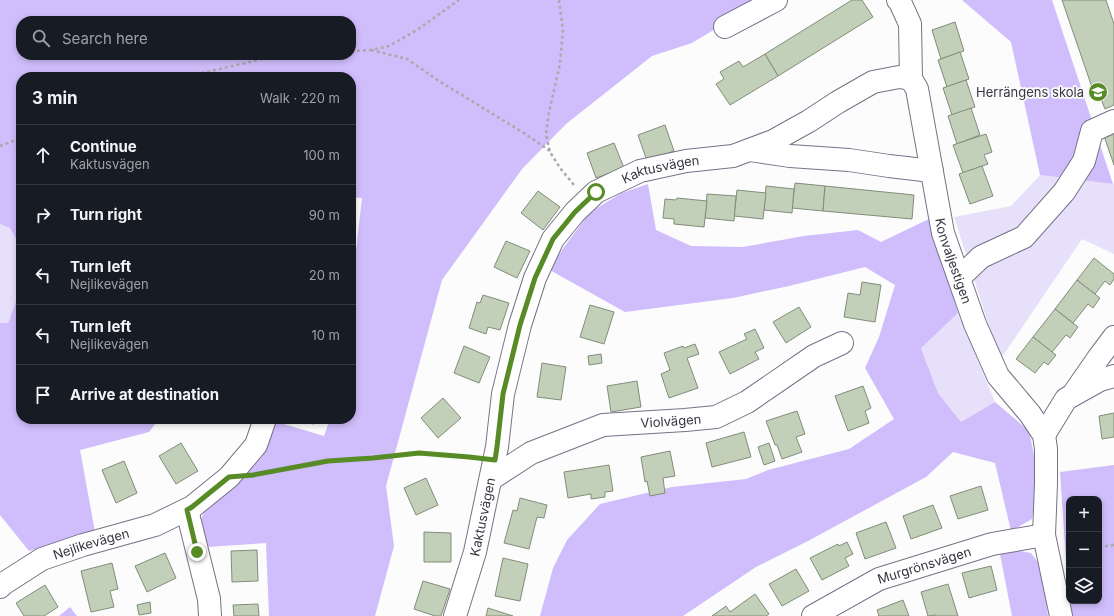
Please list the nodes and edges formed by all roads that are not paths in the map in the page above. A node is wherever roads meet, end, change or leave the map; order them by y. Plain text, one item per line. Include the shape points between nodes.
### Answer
1 (776, 0) edge
2 (898, 0) edge
3 (725, 27) dead end
4 (905, 78) junction
5 (1114, 121) edge
6 (749, 150) junction
7 (932, 171) junction
8 (959, 278) junction
9 (1114, 337) edge
10 (842, 343) dead end
11 (1114, 376) edge
12 (1072, 395) junction
13 (263, 424) edge
14 (1044, 435) junction
15 (493, 469) junction
16 (187, 510) junction
17 (1044, 535) junction
18 (0, 587) edge
19 (210, 616) edge
20 (455, 616) edge
21 (813, 616) edge
22 (1061, 616) edge

1 - 3 street
2 - 4 street via 910,24
4 - 6 street, Kaktusvägen via 873,82 773,140
4 - 7 street, Konvaljestigen via 917,89
5 - 8 street via 1092,131 1084,161 1064,192 1024,236 981,257
6 - 7 street, Kaktusvägen
6 - 15 street, Kaktusvägen via 733,156 686,161 640,171 596,192 553,239 535,278 520,325 503,394
7 - 8 street, Konvaljestigen via 943,233
8 - 14 street, Konvaljestigen via 998,376
9 - 12 street
10 - 15 street, Violvägen via 814,356 747,402 716,418 603,425
11 - 12 street via 1100,380
12 - 14 street via 1066,399
13 - 16 street, Nejlikevägen via 256,445 229,477
14 - 17 street, Konvaljestigen
15 - 20 street, Kaktusvägen via 475,552
16 - 18 street, Nejlikevägen via 155,525 42,558
16 - 19 street via 209,599
17 - 21 street, Murgrönsvägen via 992,544 879,579
17 - 22 street, Konvaljestigen

